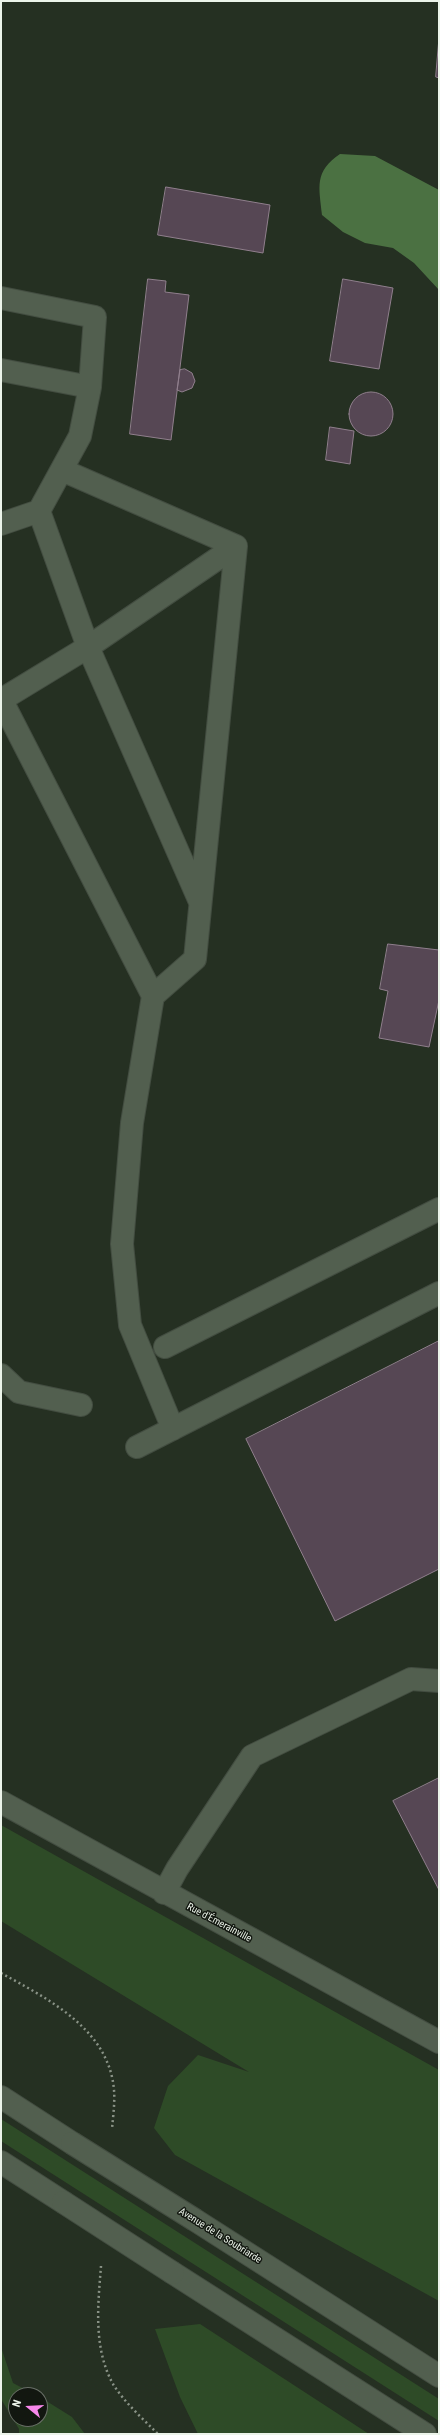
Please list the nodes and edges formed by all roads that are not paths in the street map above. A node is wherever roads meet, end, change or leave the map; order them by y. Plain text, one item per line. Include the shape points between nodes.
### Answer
1 (1, 298) edge
2 (1, 370) edge
3 (90, 387) junction
4 (62, 470) junction
5 (38, 511) junction
6 (1, 524) edge
7 (236, 546) junction
8 (88, 647) junction
9 (1, 700) edge
10 (201, 903) junction
11 (153, 996) junction
12 (439, 1209) edge
13 (439, 1293) edge
14 (165, 1346) dead end
15 (1, 1375) edge
16 (81, 1405) dead end
17 (173, 1429) junction
18 (137, 1447) dead end
19 (439, 1681) edge
20 (1, 1802) edge
21 (164, 1893) junction
22 (439, 2042) edge
23 (1, 2097) edge
24 (1, 2162) edge
25 (439, 2376) edge
26 (425, 2434) edge

1 - 3 street via 95,317
2 - 3 street
3 - 4 street via 80,436
4 - 5 street
4 - 7 street
5 - 6 street
5 - 8 street
7 - 8 street
7 - 10 street
8 - 9 street
8 - 10 street
9 - 11 street
10 - 11 street via 195,959
11 - 17 street via 132,1122 122,1244 130,1325
12 - 14 street
13 - 17 street
15 - 16 street via 19,1392
17 - 18 street
19 - 21 street via 411,1679 252,1756 177,1869
20 - 21 street, Rue d'Émerainville
21 - 22 street, Rue d'Émerainville
23 - 25 street, Avenue de la Soubriarde, bridge
24 - 26 street, bridge

